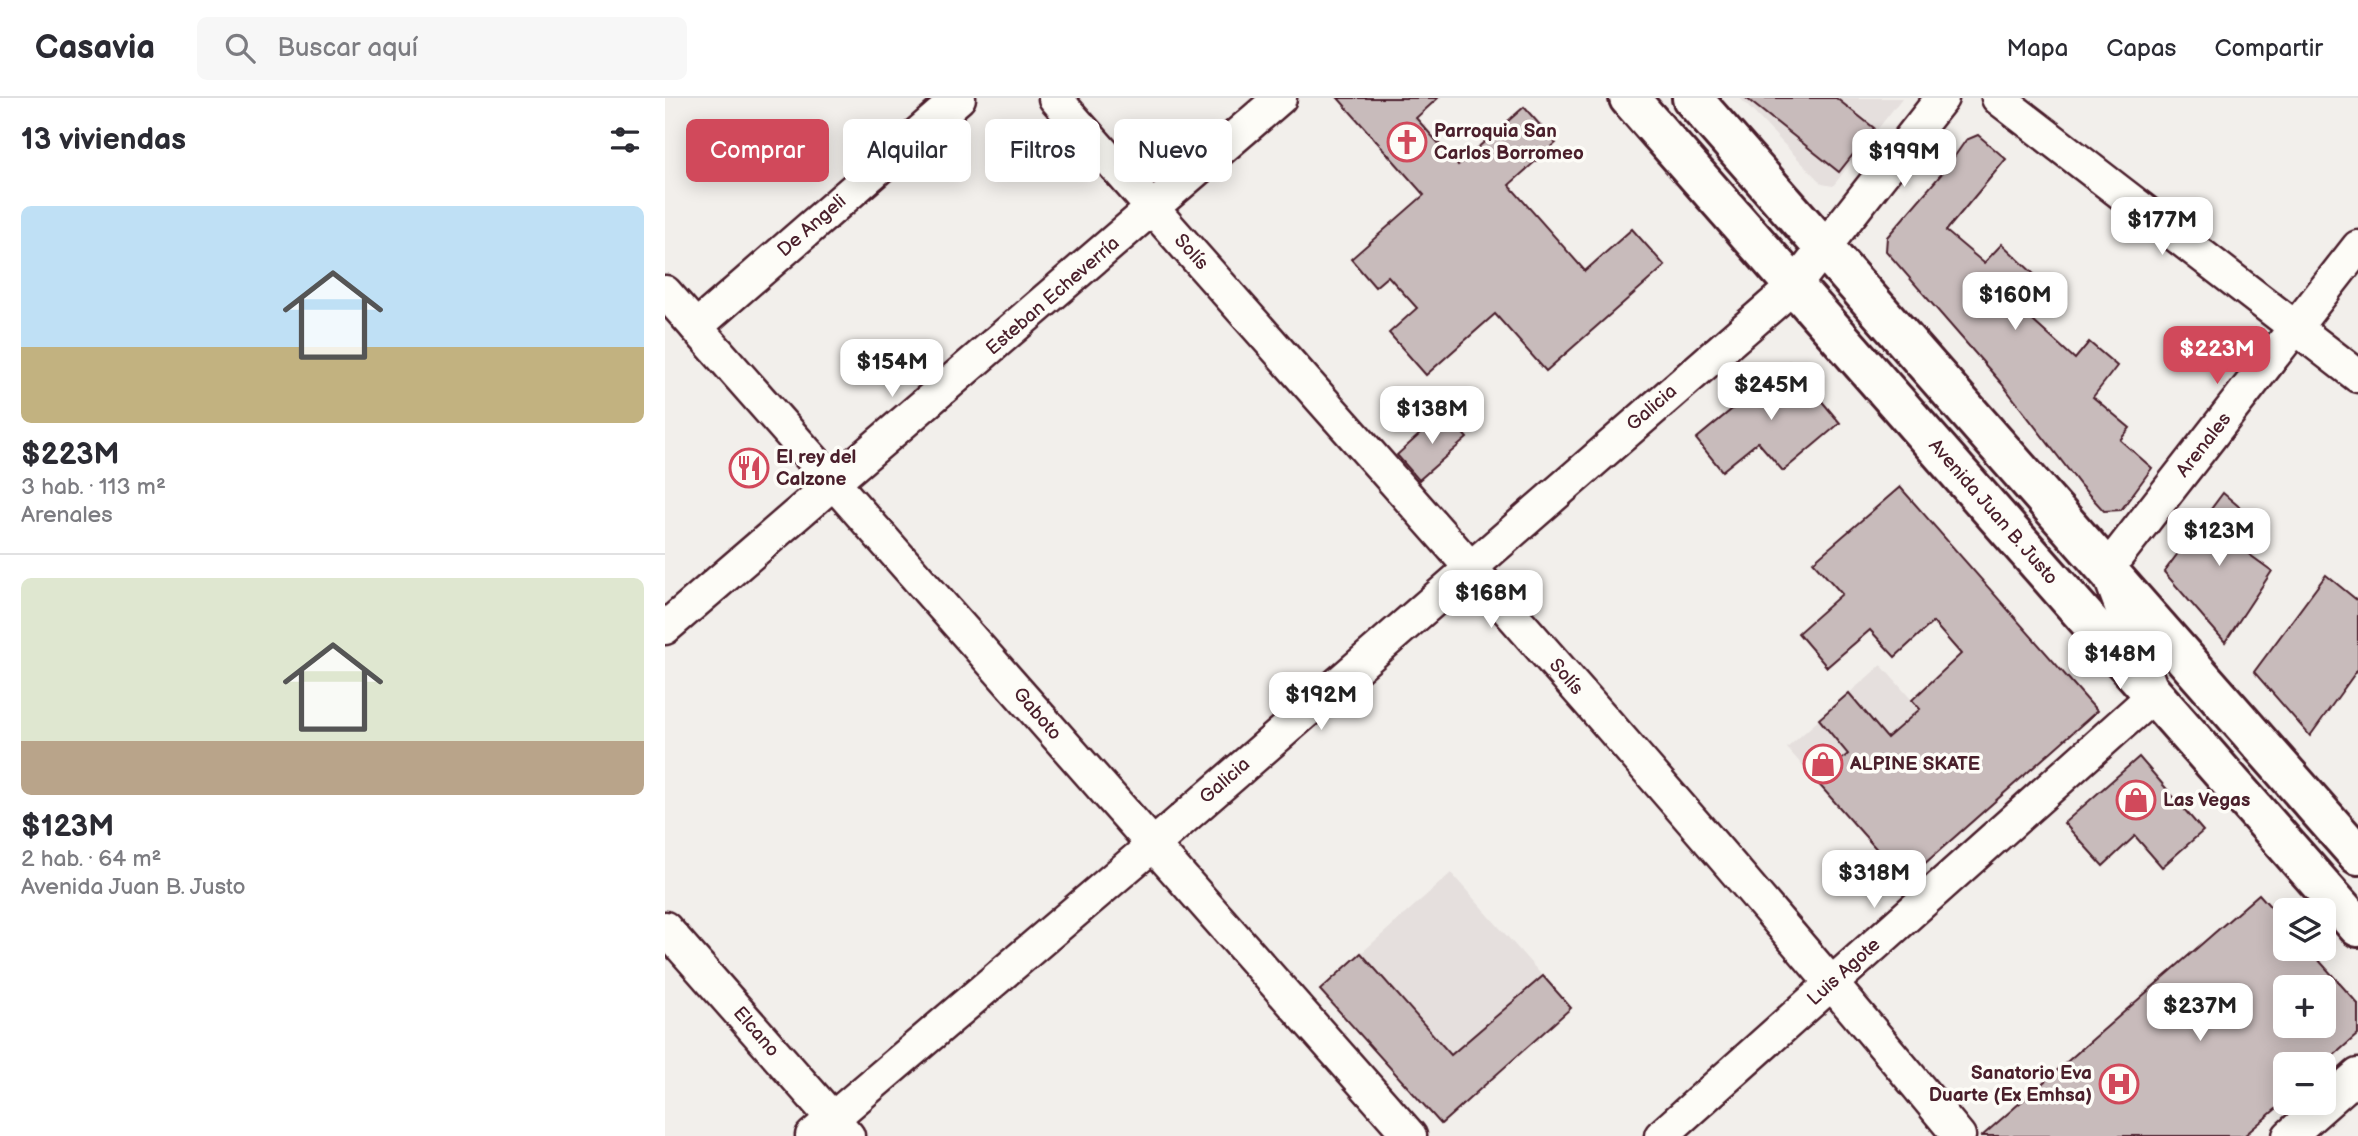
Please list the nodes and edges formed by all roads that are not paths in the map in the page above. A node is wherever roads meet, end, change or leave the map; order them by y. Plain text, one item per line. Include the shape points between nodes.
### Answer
1 (958, 98) edge
2 (1055, 98) edge
3 (1280, 98) edge
4 (1629, 98) edge
5 (1692, 98) edge
6 (1943, 98) edge
7 (1998, 98) edge
8 (1153, 210) junction
9 (2358, 247) edge
10 (1824, 248) junction
11 (1794, 285) junction
12 (665, 292) edge
13 (696, 327) junction
14 (2296, 327) junction
15 (2358, 376) edge
16 (834, 484) junction
17 (1470, 566) junction
18 (2107, 569) junction
19 (665, 628) edge
20 (2154, 695) junction
21 (1153, 845) junction
22 (2358, 855) edge
23 (2358, 927) edge
24 (665, 928) edge
25 (1832, 982) junction
26 (2358, 1075) edge
27 (830, 1130) edge
28 (1409, 1136) edge
29 (1661, 1136) edge
30 (1959, 1136) edge
31 (2290, 1136) edge

1 - 13 street, De Angeli
2 - 8 street, Solís
3 - 8 street, Esteban Echeverría
4 - 11 main road, Avenida Juan B. Justo
5 - 10 main road
6 - 10 street, Galicia
7 - 14 street
8 - 16 street, Esteban Echeverría
8 - 17 street, Solís
9 - 14 street, Arenales
10 - 11 street, Galicia
10 - 18 main road
11 - 17 street, Galicia
11 - 20 main road, Avenida Juan B. Justo
12 - 13 street, Gaboto
13 - 16 street, Gaboto
14 - 15 street
14 - 18 street, Arenales
16 - 19 street, Esteban Echeverría
16 - 21 street, Gaboto
17 - 21 street, Galicia
17 - 25 street, Solís
18 - 20 street
18 - 22 main road
20 - 23 main road, Avenida Juan B. Justo
20 - 25 street, Luis Agote
21 - 27 street, Galicia
21 - 28 street, Gaboto
24 - 27 street, Elcano
25 - 29 street, Luis Agote
25 - 30 street, Solís
26 - 31 street

